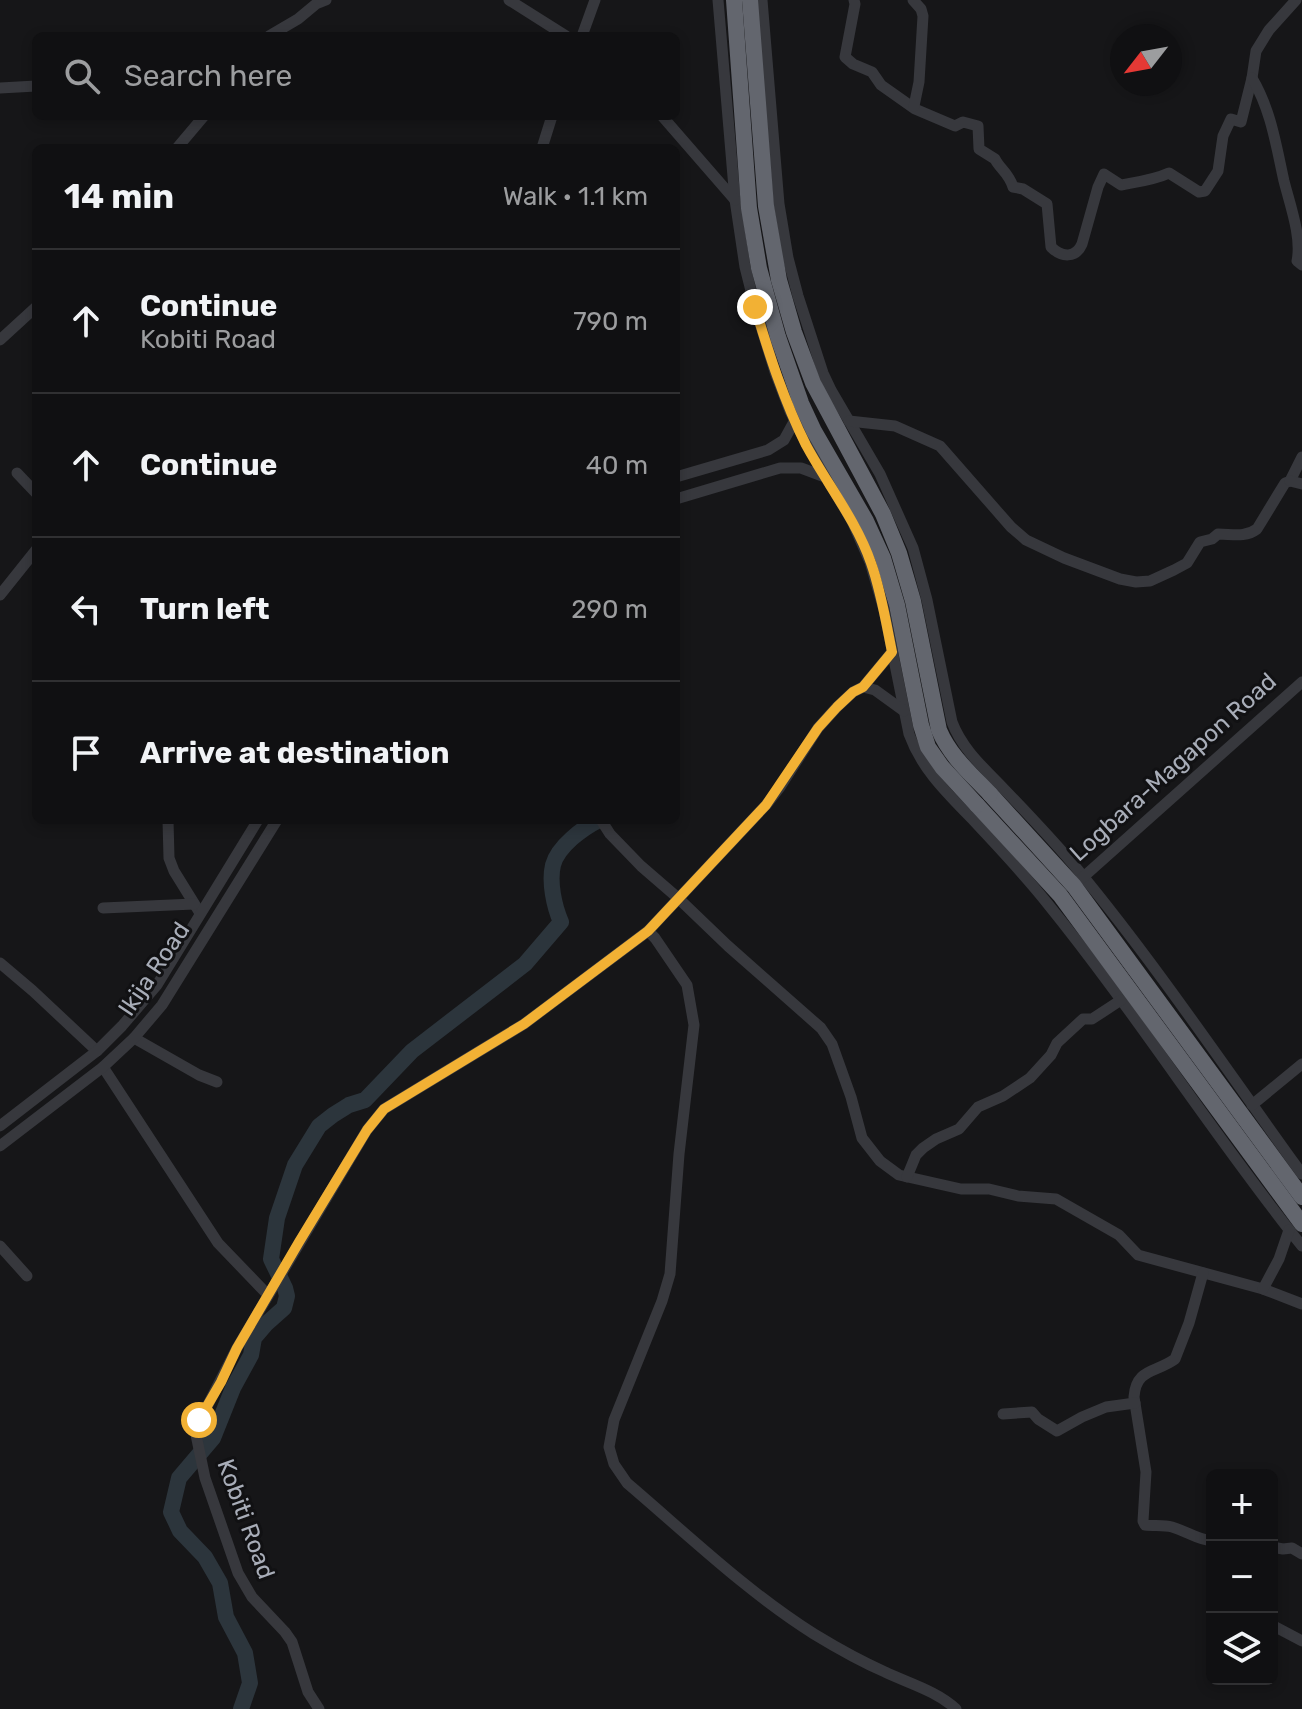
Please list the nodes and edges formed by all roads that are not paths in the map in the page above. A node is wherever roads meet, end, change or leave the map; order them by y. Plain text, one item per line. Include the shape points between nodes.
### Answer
1 (326, 0) edge
2 (509, 0) edge
3 (595, 0) edge
4 (718, 0) edge
5 (734, 0) edge
6 (750, 0) edge
7 (762, 0) edge
8 (854, 0) edge
9 (913, 0) edge
10 (1296, 0) edge
11 (276, 32) edge
12 (560, 32) edge
13 (583, 32) edge
14 (1252, 78) junction
15 (32, 86) edge
16 (0, 88) edge
17 (914, 106) junction
18 (201, 120) edge
19 (551, 120) edge
20 (665, 120) edge
21 (180, 144) edge
22 (543, 144) edge
23 (735, 200) junction
24 (1302, 265) edge
25 (32, 310) edge
26 (0, 340) edge
27 (795, 420) junction
28 (849, 421) junction
29 (1302, 457) edge
30 (17, 473) dead end
31 (680, 476) edge
32 (826, 478) junction
33 (1296, 483) edge
34 (32, 489) edge
35 (680, 498) edge
36 (893, 501) junction
37 (852, 521) junction
38 (32, 555) edge
39 (0, 595) edge
40 (892, 652) junction
41 (1302, 682) edge
42 (863, 687) junction
43 (904, 711) junction
44 (983, 799) junction
45 (169, 824) edge
46 (255, 824) edge
47 (275, 824) edge
48 (604, 826) edge
49 (1067, 891) junction
50 (678, 898) junction
51 (103, 908) dead end
52 (197, 908) junction
53 (648, 931) junction
54 (0, 963) edge
55 (1121, 1000) junction
56 (134, 1038) junction
57 (97, 1051) junction
58 (1302, 1064) edge
59 (103, 1067) junction
60 (217, 1082) dead end
61 (1252, 1105) junction
62 (0, 1126) edge
63 (0, 1146) edge
64 (1302, 1174) edge
65 (907, 1177) junction
66 (1302, 1197) edge
67 (1296, 1227) edge
68 (0, 1246) edge
69 (1302, 1246) edge
70 (1203, 1273) junction
71 (27, 1276) dead end
72 (1263, 1289) junction
73 (268, 1295) junction
74 (1302, 1304) edge
75 (1135, 1403) junction
76 (1003, 1414) dead end
77 (1206, 1540) edge
78 (1278, 1548) edge
79 (1302, 1554) edge
80 (1278, 1628) edge
81 (1302, 1641) edge
82 (319, 1709) edge
83 (956, 1709) edge

1 - 11 street
2 - 12 street
3 - 13 street
4 - 23 street
5 - 44 highway, bridge via 749,208 778,337 814,431 883,558 923,735 933,756
6 - 44 highway, bridge via 766,206 794,332 813,383 899,553 943,741
7 - 28 street via 788,258 817,357
8 - 17 street via 845,57
9 - 17 street via 923,16
10 - 14 street via 1261,41
14 - 17 street via 1241,122 1231,119 1218,171 1205,191 1169,173 1121,185 1104,174 1082,244 1073,255 1051,247 1045,202 1013,187 995,159 979,149 978,126 955,126
14 - 24 street via 1271,123 1290,200 1297,261
15 - 16 street
18 - 21 street
19 - 22 street
20 - 23 street
23 - 27 street via 755,307
25 - 26 street
27 - 31 street via 784,440 768,450
27 - 32 street
28 - 33 street via 895,426 940,446 1026,540 1136,582 1187,563 1200,542 1218,534 1251,534 1285,483
28 - 36 street
29 - 33 street
30 - 34 street
32 - 35 street via 801,468 780,468
32 - 37 street
36 - 37 street
36 - 49 street via 913,548 956,733 1058,846
37 - 40 street via 870,562
38 - 39 street
40 - 42 street, Kobiti Road
40 - 43 street
41 - 49 street, Logbara-Magapon Road
42 - 43 street
42 - 50 street, Kobiti Road via 818,728 766,805
43 - 49 street via 916,752 928,771 1025,876
44 - 49 highway
45 - 52 street via 169,858
46 - 52 street, Ikija Road
47 - 56 street, Ikija Road via 162,1005
48 - 50 street
49 - 55 street
49 - 61 street via 1173,994
49 - 66 highway
49 - 67 highway
50 - 53 street, Kobiti Road
50 - 65 street via 821,1028 832,1044 862,1138 880,1161
51 - 52 street
52 - 57 street, Ikija Road via 157,985
53 - 73 street, Kobiti Road via 524,1024 384,1109
53 - 83 street via 687,985 694,1025 670,1274 614,1420 609,1447 614,1464 627,1483 783,1614
54 - 57 street
55 - 65 street via 1092,1019 1083,1019 1030,1078 978,1107 959,1129 923,1148
55 - 67 street
56 - 59 street, Ikija Road
56 - 60 street
57 - 62 street, Ikija Road
58 - 61 street
59 - 63 street, Ikija Road
59 - 73 street via 218,1243
61 - 64 street
65 - 70 street via 1056,1199 1119,1235 1138,1255
67 - 69 street
67 - 72 street
68 - 71 street
70 - 72 street
70 - 75 street via 1175,1359 1138,1380
72 - 74 street
73 - 82 street, Kobiti Road via 195,1430 238,1573 292,1642
75 - 76 street via 1106,1407 1057,1431 1032,1412
75 - 77 street via 1146,1472 1145,1525 1171,1527
78 - 79 street
80 - 81 street

